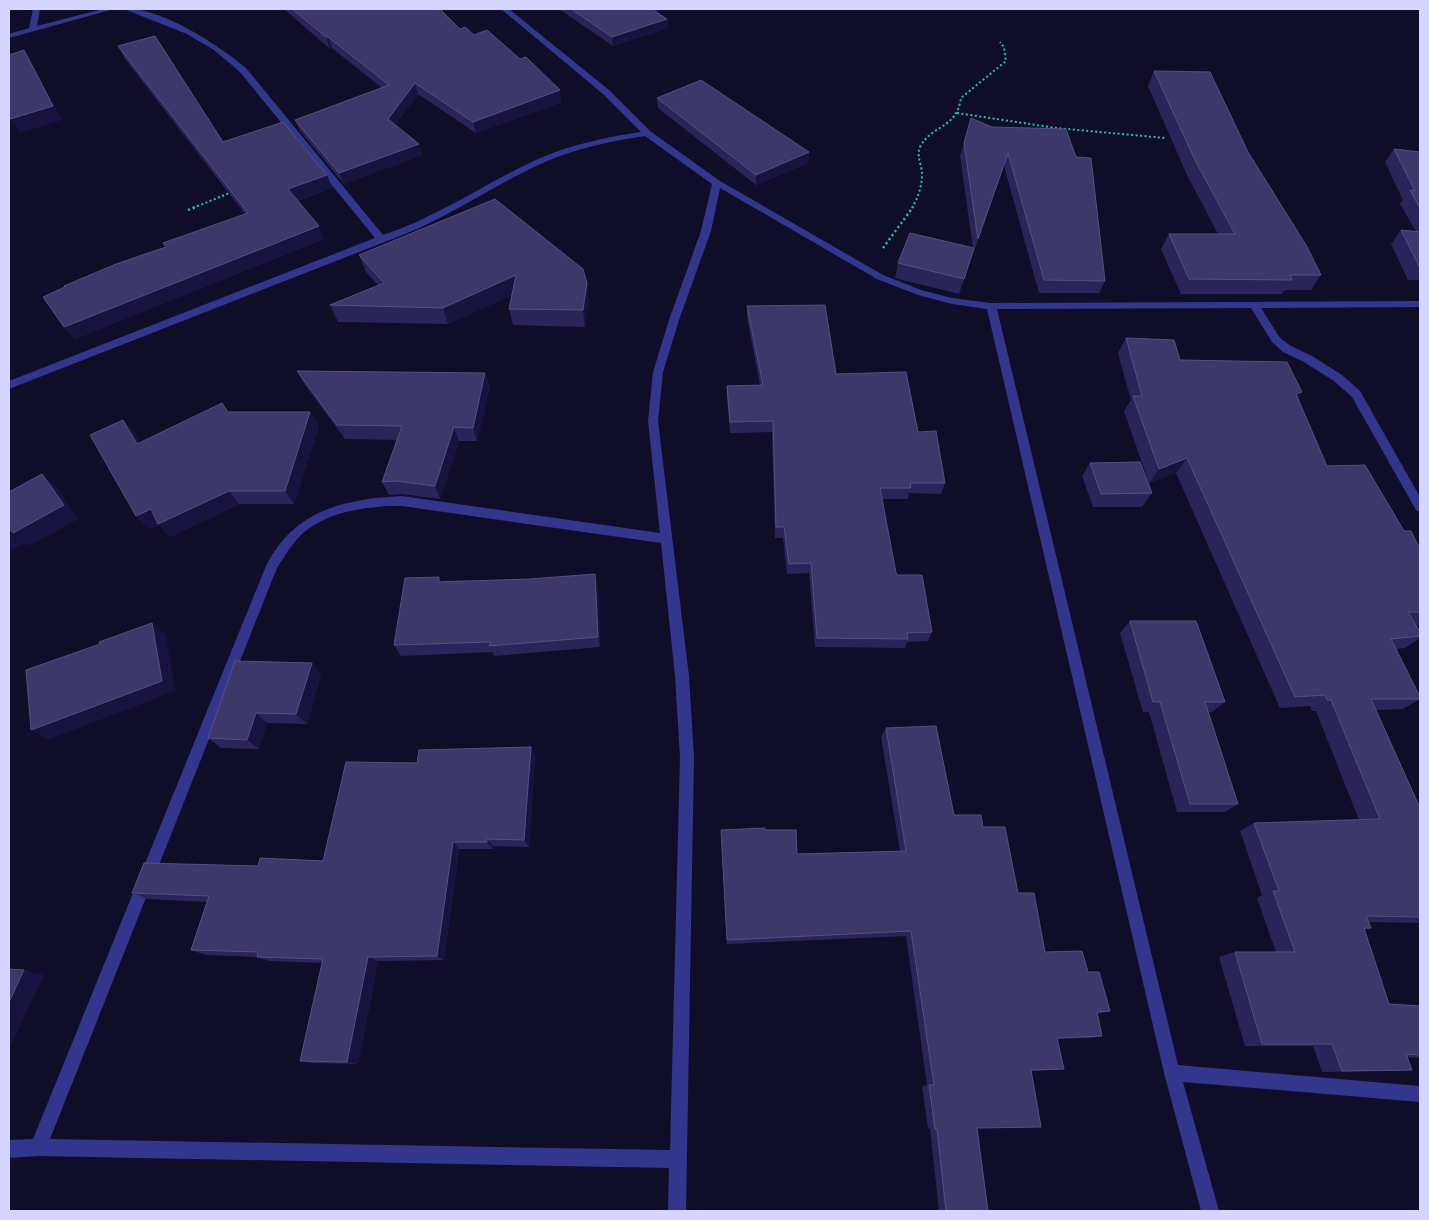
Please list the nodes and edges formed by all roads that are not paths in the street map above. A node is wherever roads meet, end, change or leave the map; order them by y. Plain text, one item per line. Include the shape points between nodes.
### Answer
1 (36, 9) edge
2 (110, 9) edge
3 (128, 9) edge
4 (505, 9) edge
5 (33, 29) junction
6 (9, 36) edge
7 (647, 133) junction
8 (717, 183) junction
9 (381, 239) junction
10 (1420, 304) edge
11 (1254, 305) junction
12 (991, 306) junction
13 (9, 385) edge
14 (1420, 507) edge
15 (667, 539) junction
16 (1172, 1073) junction
17 (1420, 1094) edge
18 (38, 1147) junction
19 (9, 1149) edge
20 (678, 1159) junction
21 (677, 1211) edge
22 (1210, 1211) edge

1 - 5 street
2 - 5 street
3 - 9 street via 198,35 243,70
4 - 7 street via 606,92
5 - 6 street
7 - 8 street
7 - 9 street via 602,140 540,161 450,211
8 - 12 street via 880,276 918,292
8 - 15 street via 698,257 658,372 653,421
9 - 13 street
10 - 11 street
11 - 12 street
11 - 14 street via 1276,340 1338,378 1356,394
12 - 16 street
15 - 18 street via 402,501 369,502 335,510 299,530 272,566
15 - 20 street via 687,756
16 - 17 street
16 - 22 street
18 - 19 street
18 - 20 street
20 - 21 street

